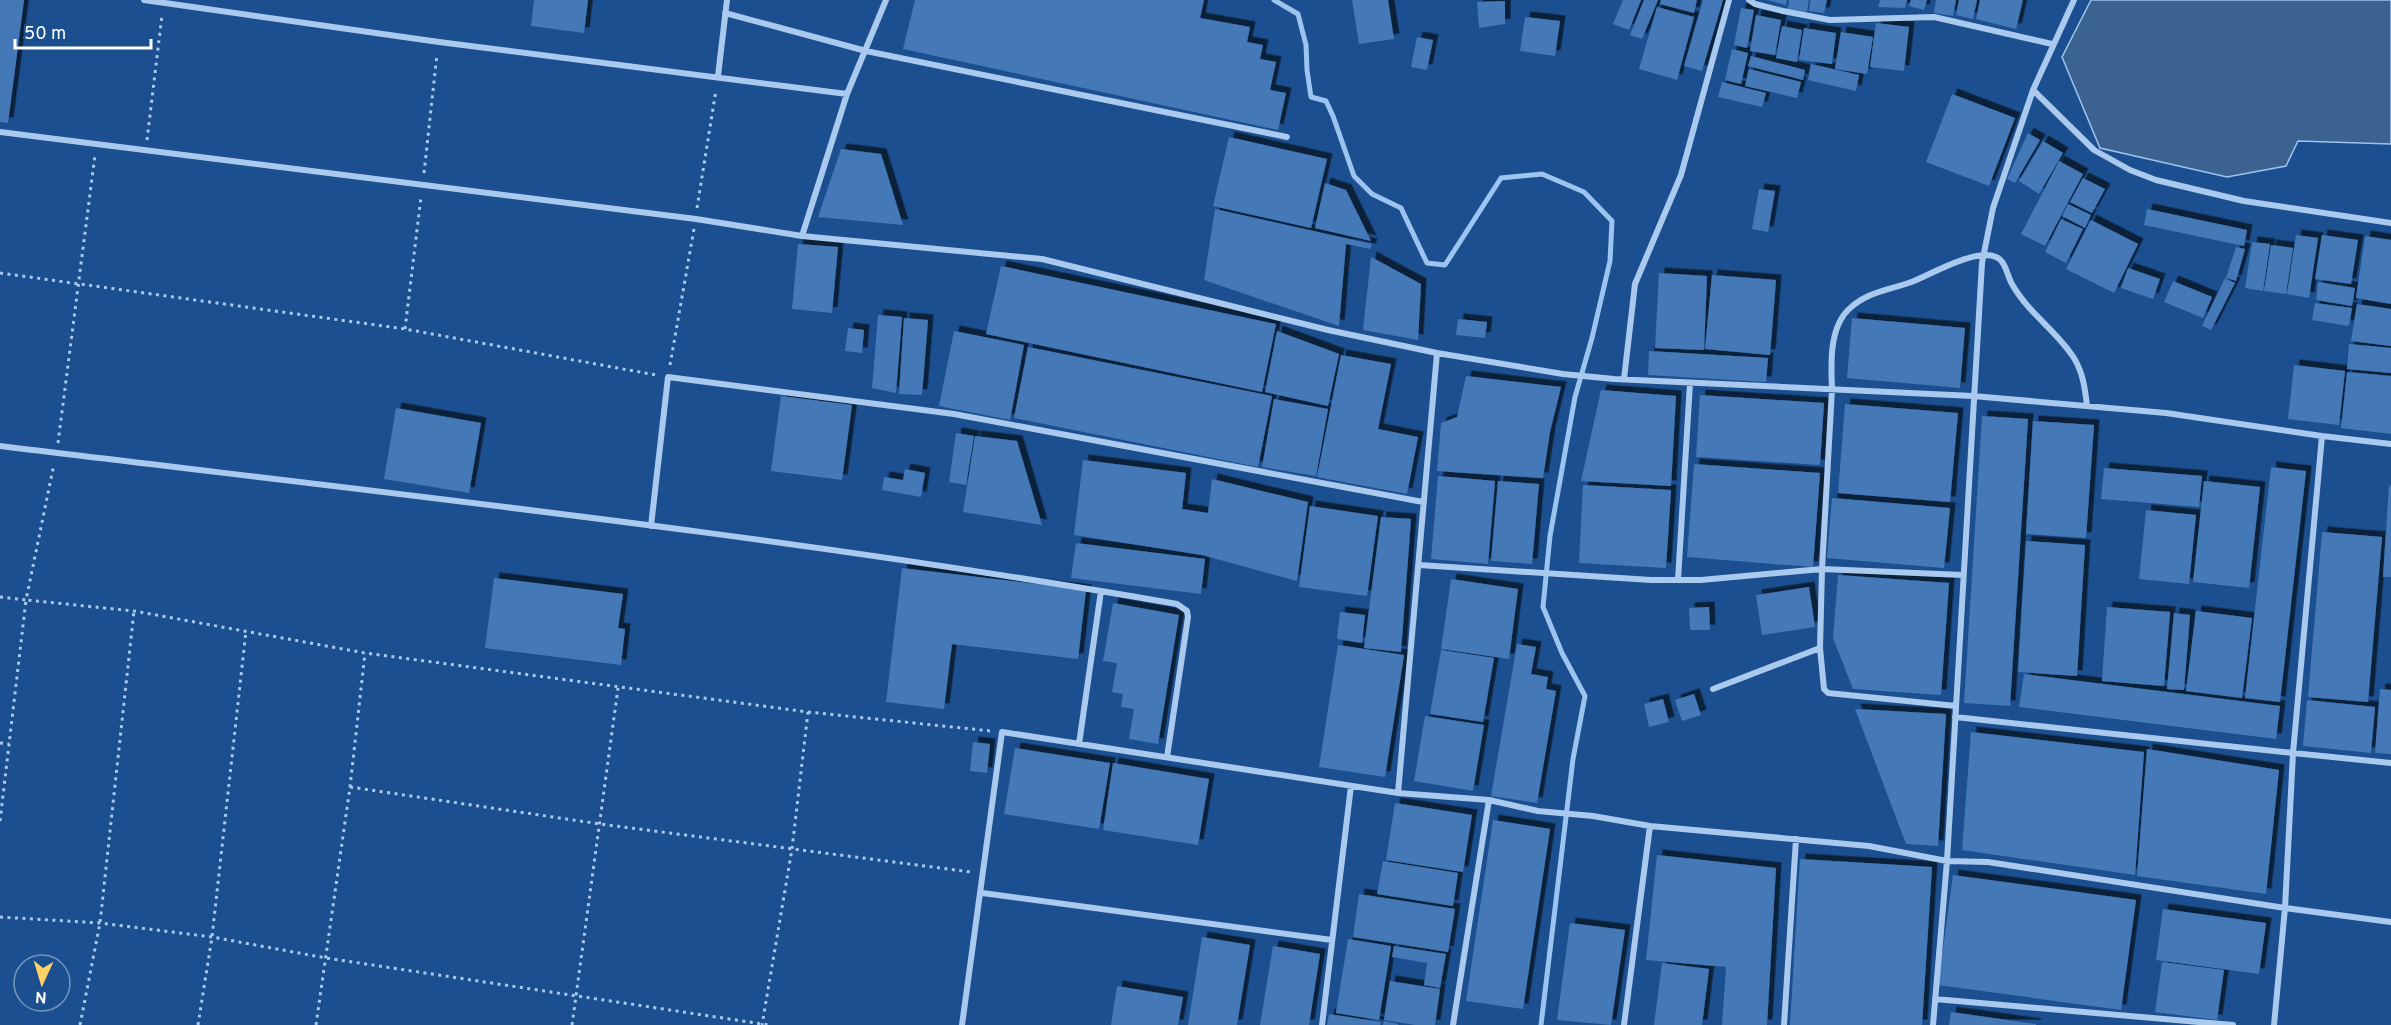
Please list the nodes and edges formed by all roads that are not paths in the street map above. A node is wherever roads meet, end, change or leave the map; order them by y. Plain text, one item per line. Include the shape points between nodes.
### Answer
1 (144, 0) edge
2 (727, 0) edge
3 (886, 0) edge
4 (1729, 0) edge
5 (1749, 0) edge
6 (2074, 0) edge
7 (725, 13) junction
8 (2052, 44) junction
9 (866, 51) junction
10 (718, 76) junction
11 (2033, 90) junction
12 (847, 94) junction
13 (0, 132) edge
14 (1287, 137) dead end
15 (2391, 223) edge
16 (802, 236) junction
17 (1984, 255) junction
18 (1437, 353) junction
19 (1623, 380) junction
20 (1690, 383) junction
21 (1832, 389) junction
22 (1973, 396) junction
23 (2087, 406) junction
24 (2322, 436) junction
25 (2391, 444) edge
26 (0, 446) edge
27 (1424, 502) junction
28 (651, 526) junction
29 (1419, 565) junction
30 (1822, 569) junction
31 (1963, 575) junction
32 (1677, 580) junction
33 (1101, 591) junction
34 (1820, 648) junction
35 (1713, 689) dead end
36 (1956, 706) junction
37 (1955, 717) junction
38 (1079, 744) junction
39 (2294, 753) junction
40 (1167, 758) junction
41 (2391, 763) edge
42 (1351, 786) junction
43 (1398, 793) junction
44 (1489, 800) junction
45 (1650, 826) junction
46 (1796, 839) junction
47 (1947, 861) junction
48 (982, 893) junction
49 (2285, 908) junction
50 (2391, 922) edge
51 (1332, 940) junction
52 (1935, 999) junction
53 (962, 1025) edge
54 (1322, 1025) edge
55 (1454, 1025) edge
56 (1624, 1025) edge
57 (1784, 1025) edge
58 (1933, 1025) edge
59 (2233, 1025) edge
60 (2274, 1025) edge

1 - 10 street
2 - 7 street
3 - 9 street
4 - 19 street via 1681,175 1635,284
5 - 8 street via 1830,20 1934,17
6 - 8 street
7 - 9 street
7 - 10 street
8 - 11 street
9 - 12 street
9 - 14 street
10 - 12 street
11 - 15 street via 2094,150 2156,180 2244,201
11 - 17 street via 1993,208
12 - 16 street
13 - 16 street via 696,219
16 - 18 street via 1042,259
17 - 21 street via 1888,287 1847,310 1833,346
17 - 22 street
17 - 23 street via 1996,256 2002,262 2037,319 2073,357 2083,375
18 - 19 street
18 - 27 street
19 - 20 street
20 - 21 street
20 - 32 street
21 - 22 street
21 - 30 street
22 - 23 street
22 - 31 street
23 - 24 street via 2166,413
24 - 25 street
24 - 39 street
26 - 28 street
27 - 28 street via 954,414 668,377
27 - 29 street
28 - 33 street via 1032,578
29 - 32 street
29 - 43 street
30 - 31 street
30 - 32 street
30 - 34 street
31 - 36 street
33 - 38 street
33 - 40 street via 1177,604 1187,610
34 - 35 street
34 - 36 street via 1824,689 1828,693
36 - 37 street
37 - 39 street
37 - 47 street
38 - 40 street
38 - 48 street via 1002,732
39 - 41 street
39 - 49 street
40 - 42 street
42 - 43 street
42 - 51 street
43 - 44 street
44 - 45 street
44 - 55 street
45 - 46 street
45 - 56 street
46 - 47 street via 1869,846
46 - 57 street
47 - 49 street via 1988,862
47 - 52 street
48 - 51 street
48 - 53 street
49 - 50 street
49 - 60 street
51 - 54 street
52 - 58 street
52 - 59 street

